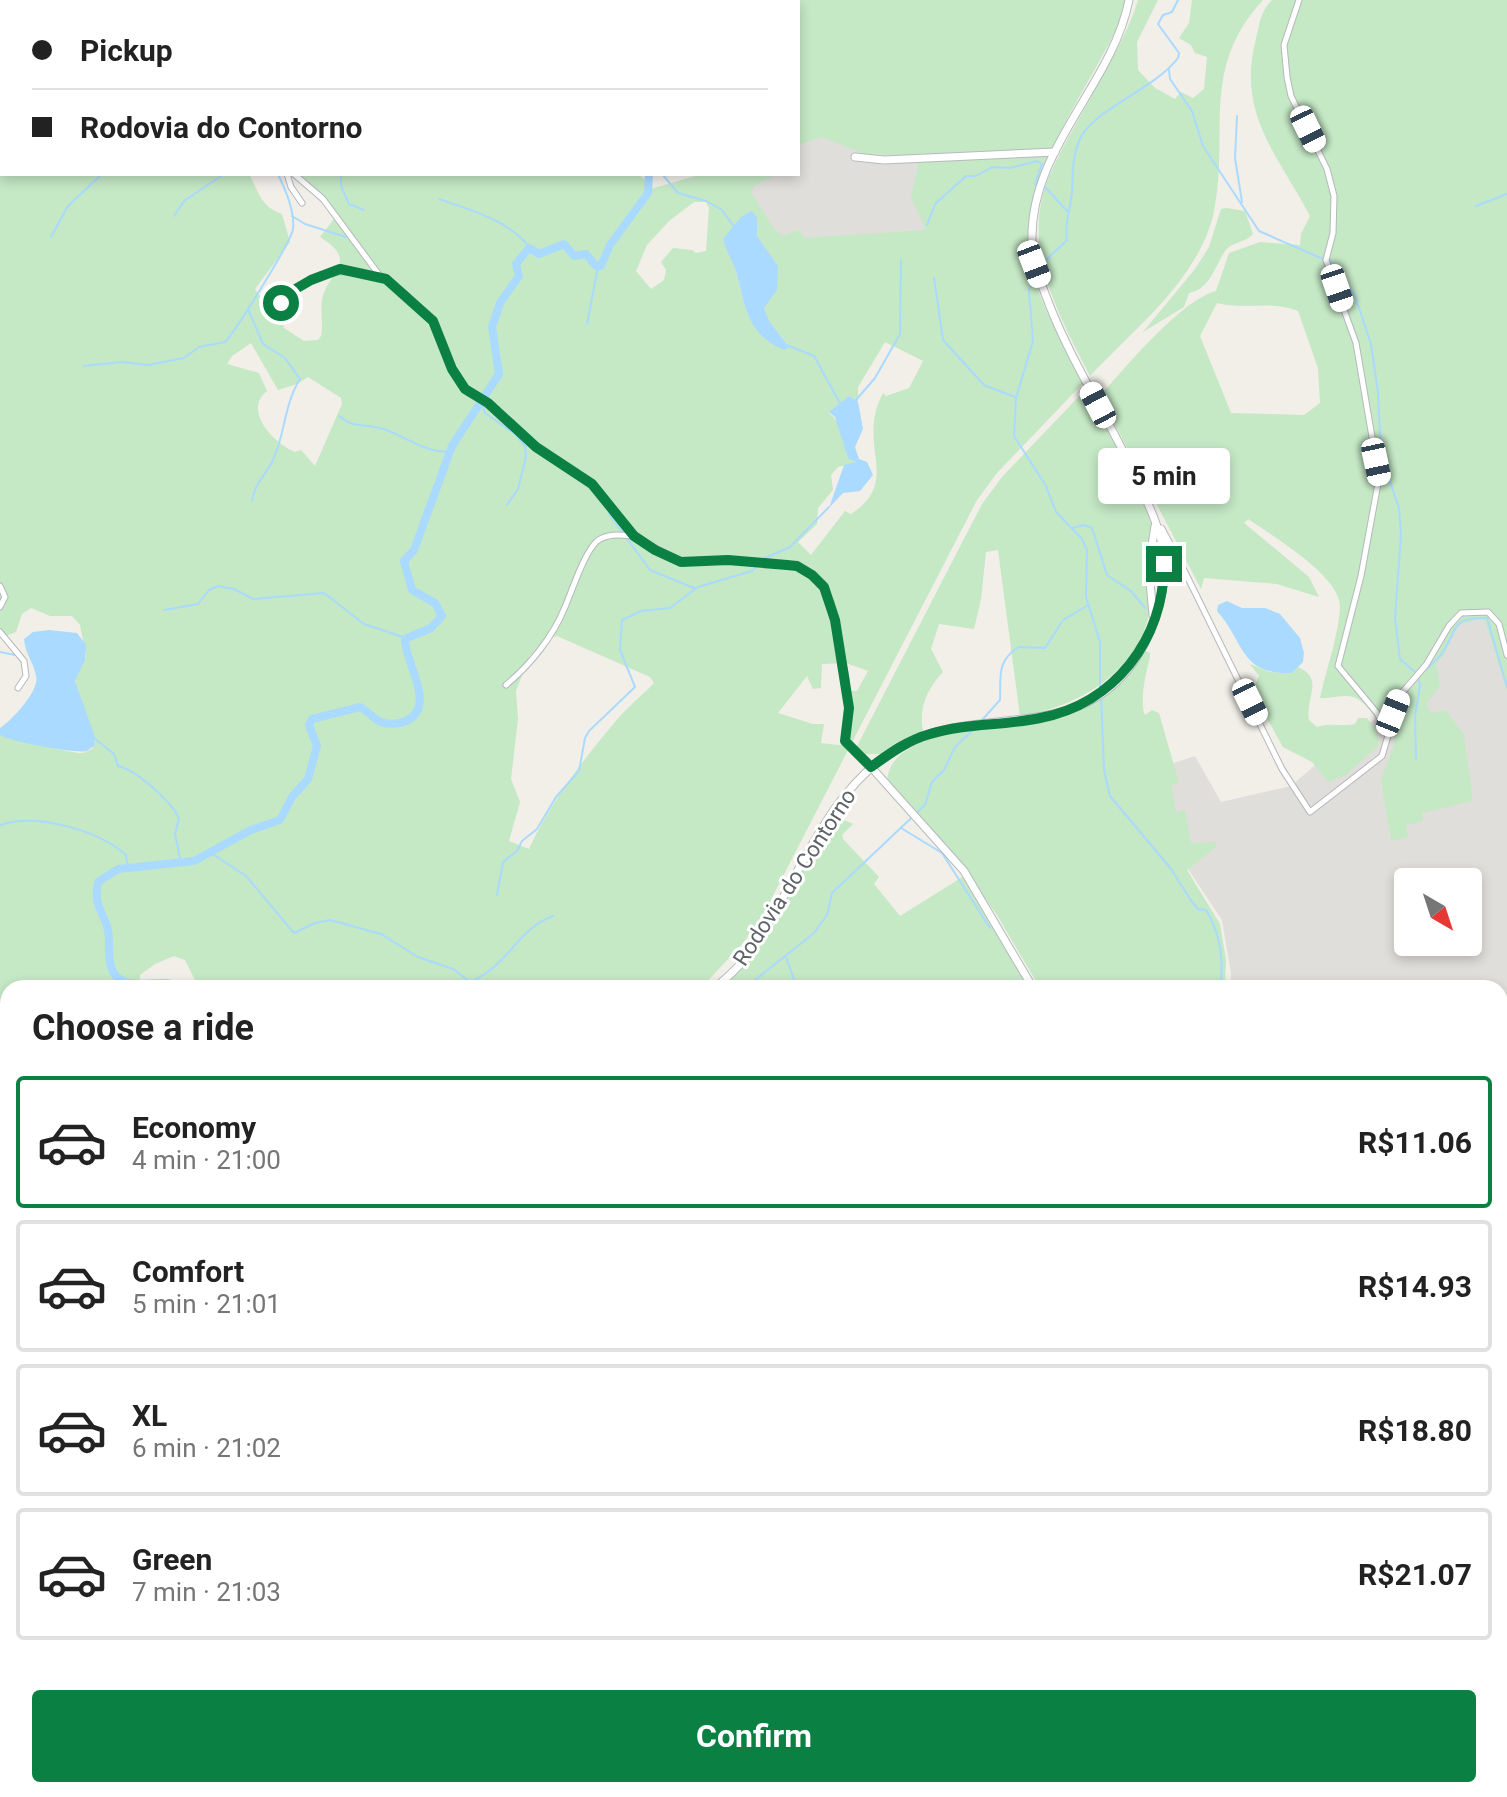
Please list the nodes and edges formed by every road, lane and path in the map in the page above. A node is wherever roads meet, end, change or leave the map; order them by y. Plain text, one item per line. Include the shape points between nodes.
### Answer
1 (1129, 0) edge
2 (1299, 0) edge
3 (1055, 152) junction
4 (855, 157) dead end
5 (288, 176) edge
6 (296, 176) edge
7 (302, 203) dead end
8 (380, 276) junction
9 (283, 319) dead end
10 (1155, 520) junction
11 (634, 536) junction
12 (1163, 550) junction
13 (1150, 558) junction
14 (1177, 558) junction
15 (1149, 571) junction
16 (1169, 582) junction
17 (1191, 585) junction
18 (0, 586) edge
19 (0, 607) edge
20 (1152, 625) junction
21 (0, 632) edge
22 (1507, 655) edge
23 (506, 685) dead end
24 (18, 688) dead end
25 (1387, 734) junction
26 (871, 767) junction
27 (723, 980) edge
28 (1028, 980) edge

1 - 3 main road, Rodovia do Contorno via 1118,36
2 - 25 street via 1284,45 1287,77 1334,196 1326,260 1356,343 1379,478 1338,666 1377,713
3 - 4 main road
3 - 10 main road, Rodovia do Contorno via 1038,190 1034,264 1056,323
5 - 7 street
6 - 8 street via 323,199
8 - 9 street via 340,269 311,280 284,296
8 - 11 street via 433,321 459,383 536,447 592,484
10 - 12 main road, Rodovia do Contorno
10 - 13 main road
10 - 14 main road
11 - 23 street via 608,536 593,546 561,615 534,658
11 - 26 street via 681,562 797,566 818,581 831,602 846,678 845,741
12 - 13 street
12 - 14 street
12 - 16 main road, Rodovia do Contorno
13 - 15 street
14 - 16 street via 1180,571
14 - 17 street
15 - 16 street via 1155,580
15 - 20 main road
16 - 17 street
16 - 20 main road, Rodovia do Contorno
17 - 25 street via 1282,769 1310,812 1382,756
18 - 19 street via 5,597
20 - 26 main road, Rodovia do Contorno via 1128,668 1096,697 1039,719 927,735
21 - 24 street via 27,669
22 - 25 street via 1499,624 1488,612 1461,613 1400,695
26 - 27 main road, Rodovia do Contorno via 833,808 782,901 742,962
26 - 28 main road via 964,871

